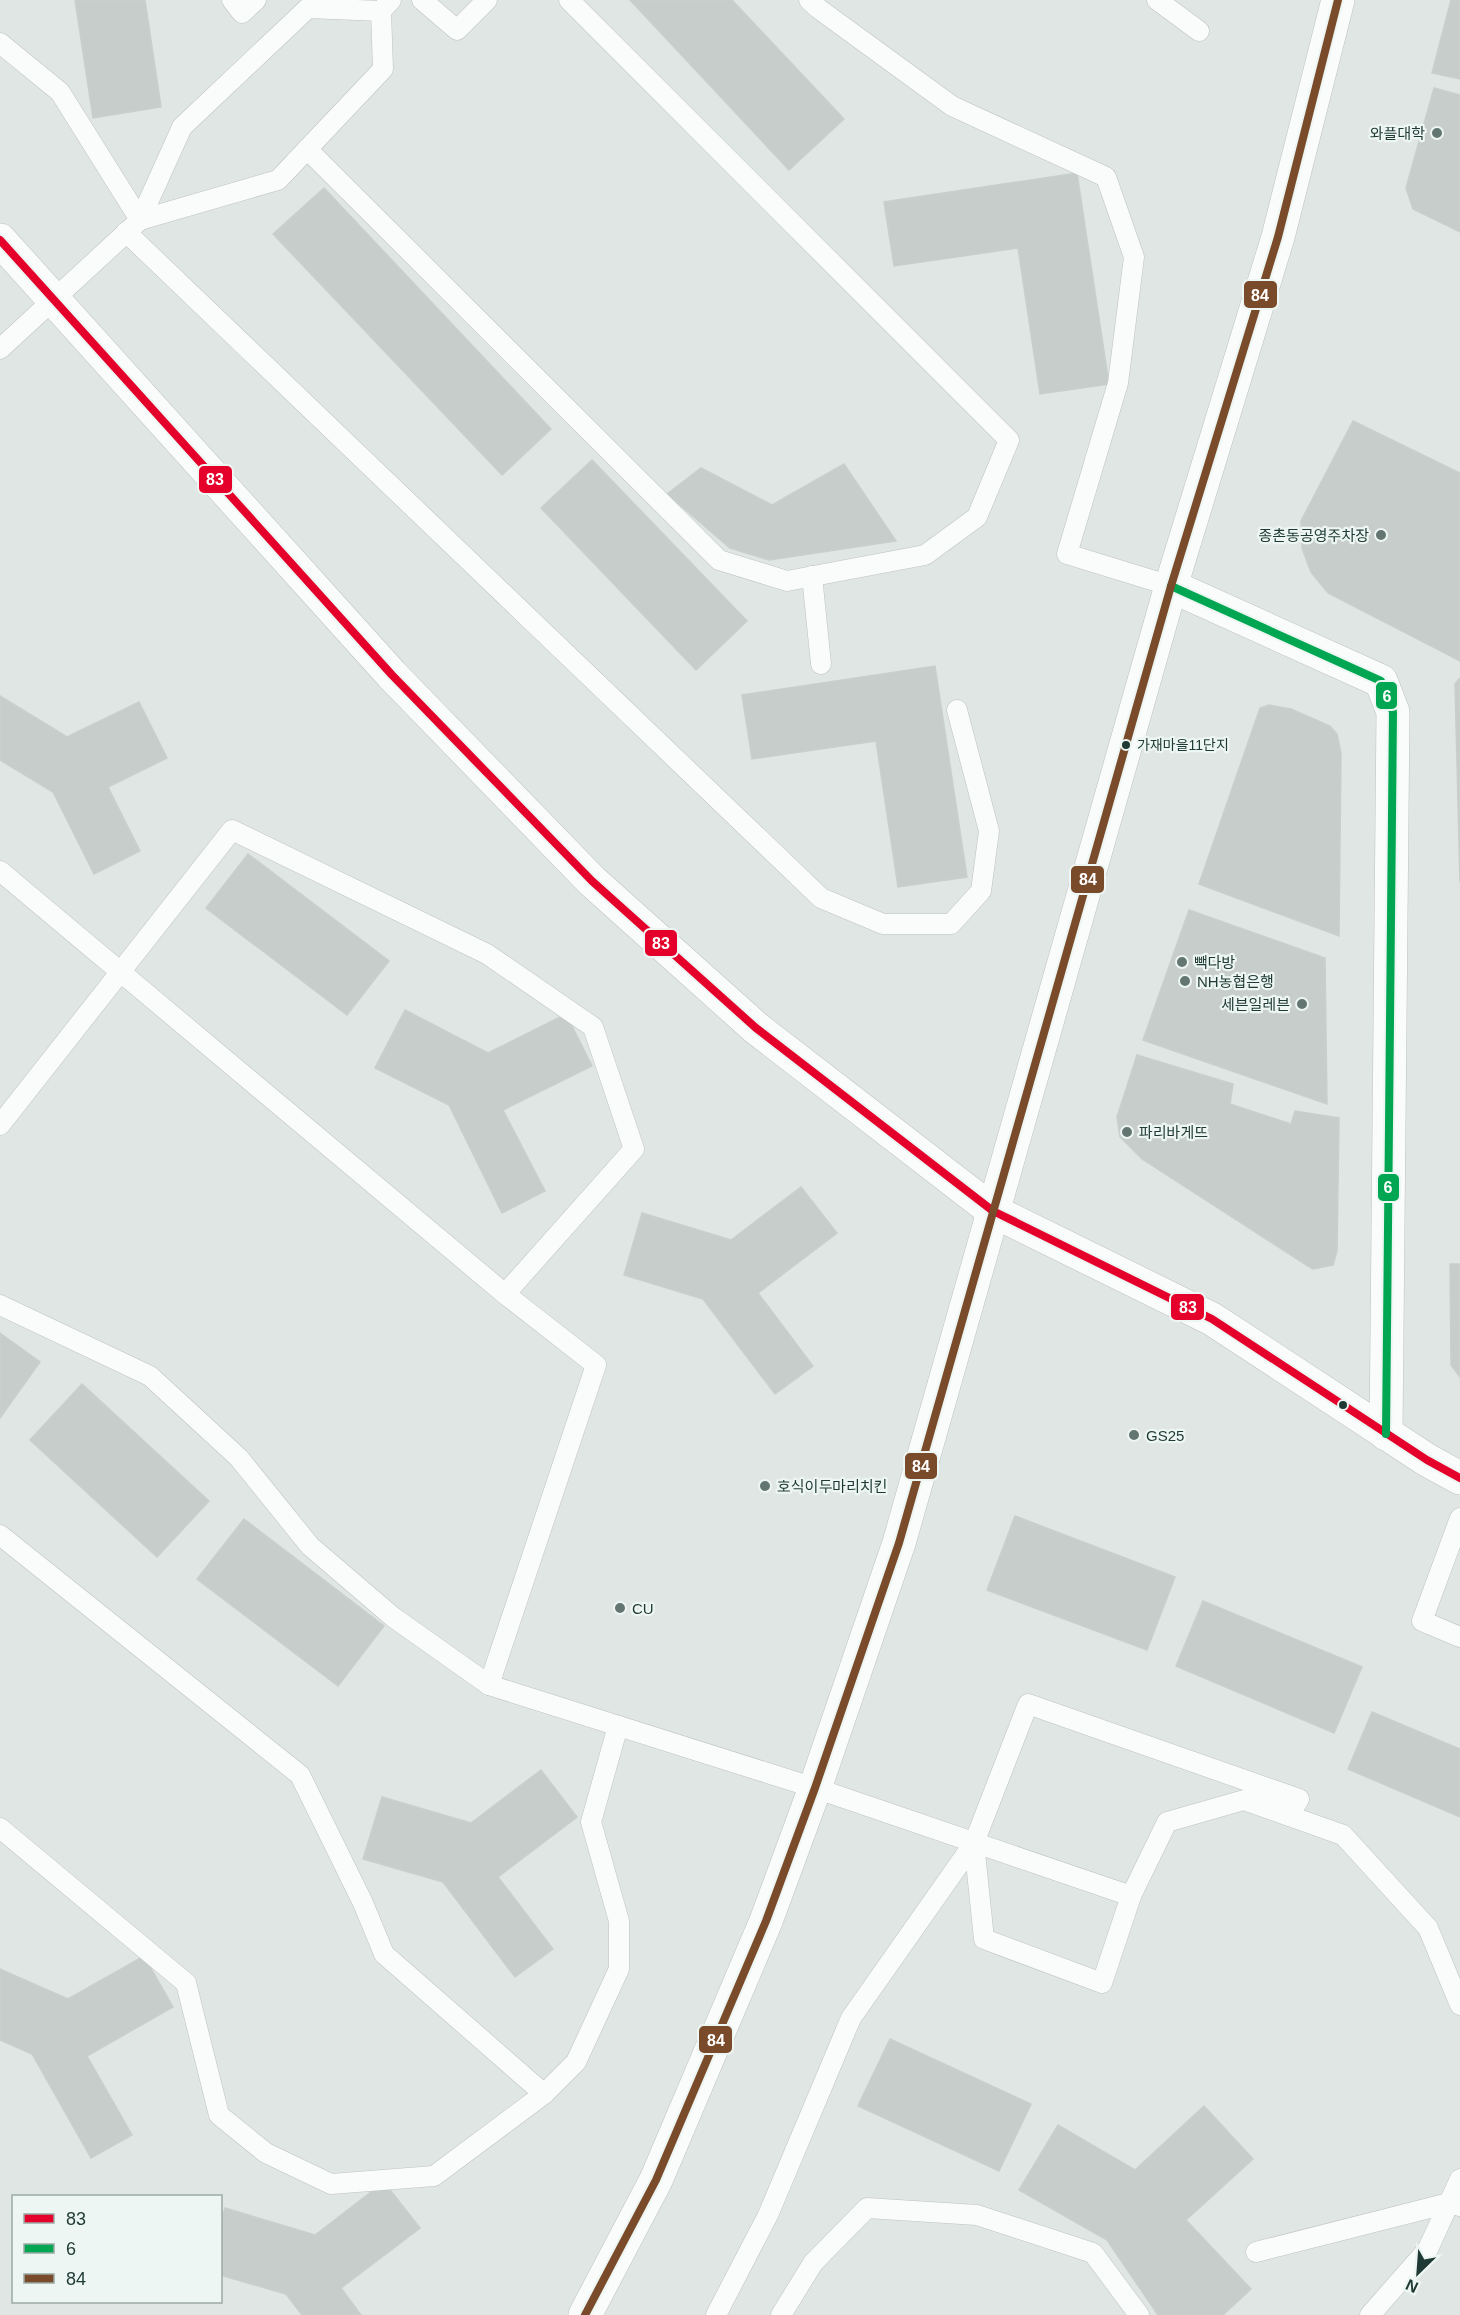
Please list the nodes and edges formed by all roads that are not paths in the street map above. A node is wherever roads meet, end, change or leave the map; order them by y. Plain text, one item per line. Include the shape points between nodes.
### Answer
1 (232, 0) edge
2 (256, 0) edge
3 (422, 0) edge
4 (487, 0) edge
5 (568, 0) edge
6 (810, 0) edge
7 (1157, 0) edge
8 (1338, 0) edge
9 (386, 6) edge
10 (1199, 31) dead end
11 (0, 43) edge
12 (307, 149) junction
13 (133, 226) junction
14 (0, 240) edge
15 (53, 301) junction
16 (0, 349) edge
17 (812, 576) junction
18 (1171, 586) junction
19 (820, 664) dead end
20 (957, 710) dead end
21 (0, 871) edge
22 (120, 972) junction
23 (0, 1125) edge
24 (993, 1211) junction
25 (505, 1294) junction
26 (0, 1305) edge
27 (1386, 1434) junction
28 (1460, 1478) edge
29 (1460, 1518) edge
30 (0, 1535) edge
31 (1460, 1637) edge
32 (489, 1684) junction
33 (618, 1726) junction
34 (815, 1788) junction
35 (1289, 1816) junction
36 (0, 1828) edge
37 (974, 1843) junction
38 (1131, 1896) junction
39 (1451, 1962) edge
40 (1460, 2005) edge
41 (544, 2094) junction
42 (1460, 2179) edge
43 (1454, 2205) edge
44 (1256, 2252) dead end
45 (585, 2315) edge
46 (716, 2315) edge
47 (781, 2315) edge
48 (1139, 2315) edge
49 (1370, 2315) edge

1 - 2 lane via 243,13
3 - 4 lane via 457,30
5 - 17 lane via 1009,440 976,517 925,555
6 - 18 lane via 952,106 1106,177 1134,256 1118,383 1067,554
7 - 10 lane
8 - 18 street via 1278,237
9 - 12 lane via 383,69
9 - 13 lane via 308,8 182,127
11 - 13 lane via 60,92
12 - 13 lane via 278,180
12 - 17 lane via 719,560 787,581
13 - 15 lane
13 - 20 lane via 821,898 883,924 951,924 981,891 989,831
14 - 15 street
15 - 16 lane
15 - 24 street via 392,675 592,881 756,1028
17 - 19 lane
18 - 24 street
18 - 27 street via 1382,681 1393,712
21 - 22 lane
22 - 23 lane
22 - 25 lane
22 - 25 lane via 232,830 487,954 593,1027 634,1149
24 - 27 street via 1212,1319
24 - 34 street via 899,1543
25 - 32 lane via 596,1365
26 - 32 lane via 150,1376 239,1458 310,1546 393,1617
27 - 28 street
29 - 31 lane via 1422,1621
30 - 41 lane via 300,1775 384,1954
32 - 33 lane
33 - 34 lane
33 - 41 lane via 591,1822 619,1921 620,1969 576,2062
34 - 37 lane
34 - 45 street via 766,1921 656,2180
35 - 37 lane via 1299,1799 1028,1704
35 - 38 lane via 1244,1800 1167,1822
35 - 39 lane via 1343,1834 1428,1928
36 - 41 lane via 186,1983 219,2115 266,2153 331,2184 434,2176
37 - 38 lane
37 - 38 lane via 984,1939 1102,1983
37 - 46 lane via 851,2018 768,2215
39 - 40 lane
42 - 43 lane
43 - 44 lane
43 - 49 lane via 1428,2249
47 - 48 lane via 813,2262 867,2208 977,2215 1093,2253

